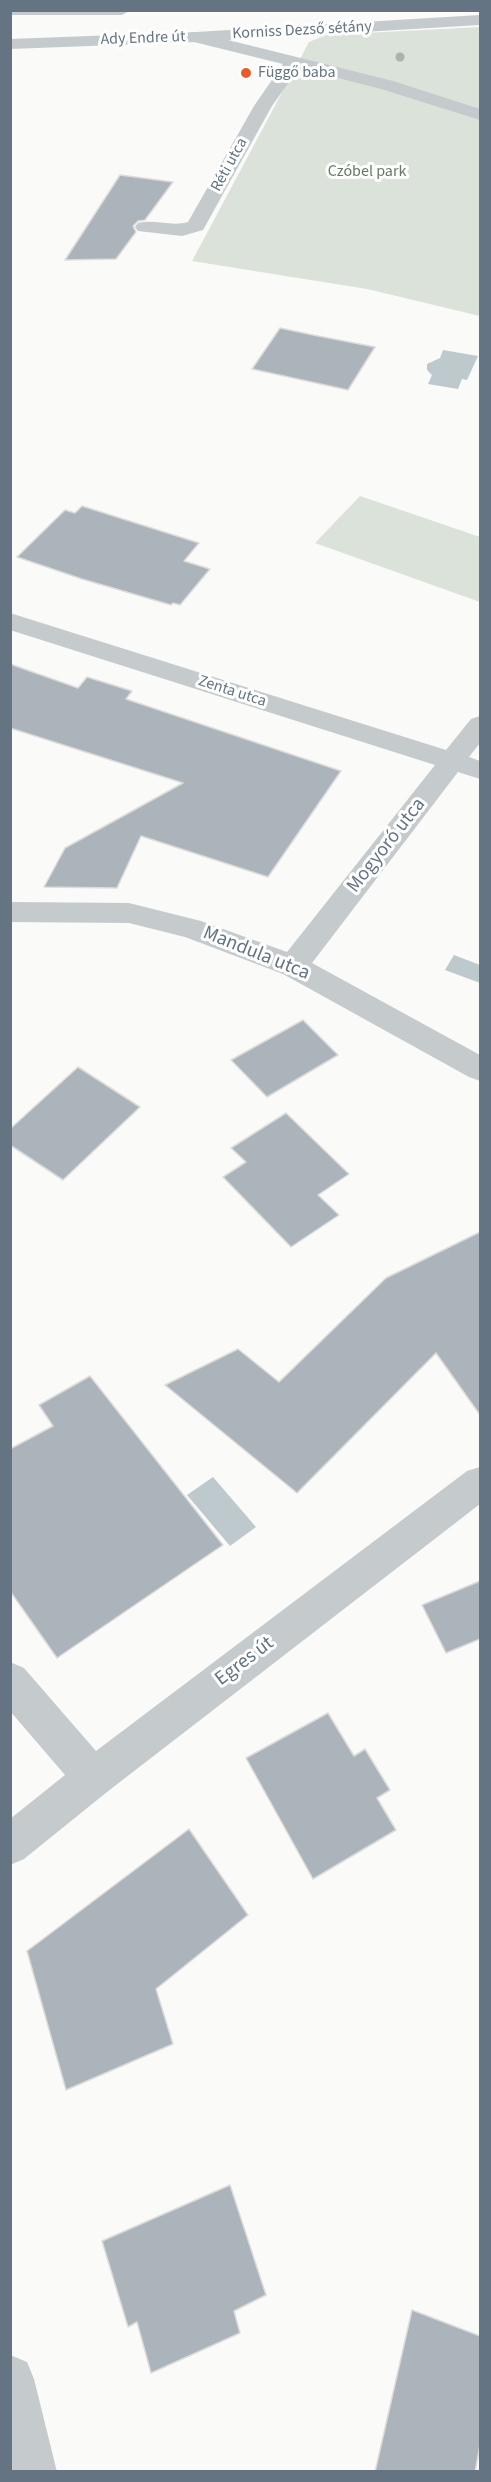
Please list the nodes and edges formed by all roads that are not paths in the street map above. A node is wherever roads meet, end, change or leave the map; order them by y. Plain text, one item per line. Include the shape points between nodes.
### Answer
1 (10, 10) edge
2 (122, 11) edge
3 (480, 20) edge
4 (196, 37) junction
5 (10, 44) edge
6 (294, 62) junction
7 (480, 115) edge
8 (145, 228) dead end
9 (10, 621) edge
10 (480, 725) edge
11 (453, 762) junction
12 (480, 770) edge
13 (10, 912) edge
14 (293, 966) junction
15 (480, 1069) edge
16 (480, 1483) edge
17 (10, 1682) edge
18 (93, 1778) junction
19 (10, 1845) edge
20 (10, 2379) edge
21 (33, 2472) edge

1 - 2 lane
3 - 4 street, Korniss Dezső sétány
4 - 5 street, Ady Endre út
4 - 6 street, Ady Endre út
6 - 7 street, Ady Endre út via 387,85
6 - 8 street, Réti utca via 263,105 196,226 182,230
9 - 11 street, Zenta utca
10 - 11 street, Mogyoró utca
11 - 12 street, Zenta utca
11 - 14 street, Mogyoró utca
13 - 14 street, Mandula utca via 129,913 191,928
14 - 15 street, Mandula utca
16 - 18 street, Egres út
17 - 18 street
18 - 19 street, Egres út
20 - 21 street

